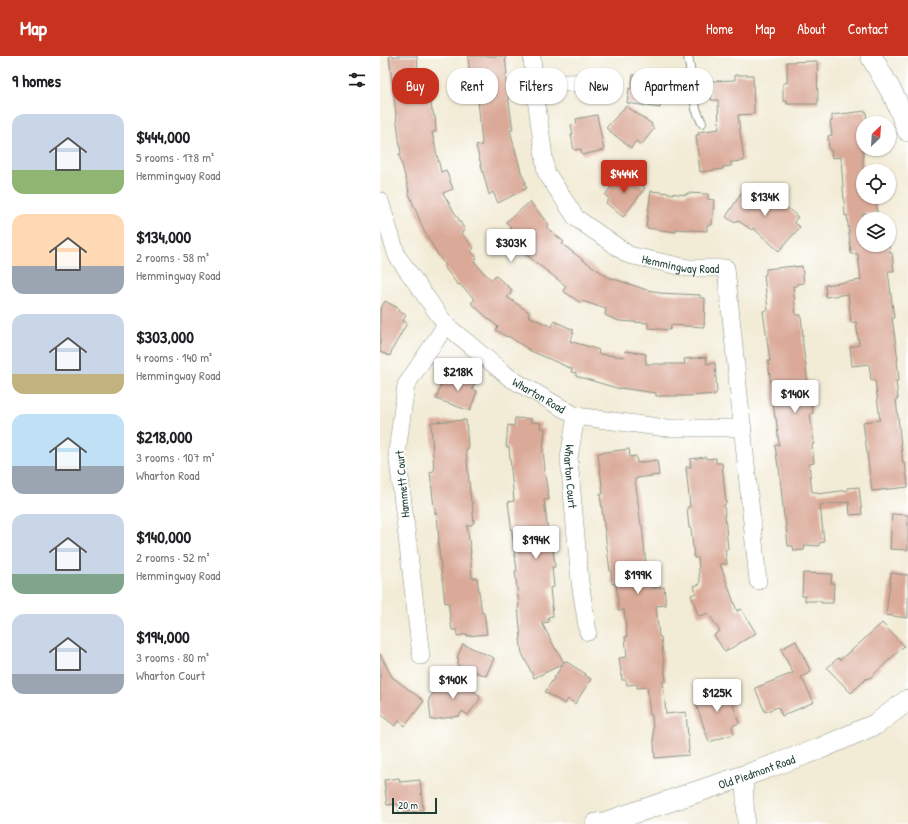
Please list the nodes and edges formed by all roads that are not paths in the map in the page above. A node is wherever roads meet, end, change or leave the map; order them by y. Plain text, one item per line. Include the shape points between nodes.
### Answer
1 (532, 56) edge
2 (688, 56) edge
3 (871, 56) edge
4 (533, 68) edge
5 (537, 104) edge
6 (702, 122) dead end
7 (908, 131) edge
8 (380, 201) edge
9 (446, 325) junction
10 (576, 416) junction
11 (743, 428) junction
12 (758, 581) dead end
13 (588, 632) dead end
14 (421, 656) dead end
15 (908, 700) edge
16 (744, 776) junction
17 (596, 824) edge
18 (746, 824) edge

1 - 4 street, Hemmingway Road
2 - 6 lane via 696,109
3 - 7 street via 895,98
5 - 11 street, Hemmingway Road via 546,172 576,218 629,255 688,268 726,268
8 - 9 street, Wharton Road via 397,256
9 - 10 street, Wharton Road via 510,378
9 - 14 street, Hammett Court via 406,385 397,452
10 - 11 street, Wharton Road via 666,428
10 - 13 street, Wharton Court via 569,458 580,582
11 - 12 street, Hemmingway Road
15 - 16 street, Old Piedmont Road via 876,724 819,749
16 - 17 street, Old Piedmont Road
16 - 18 street

